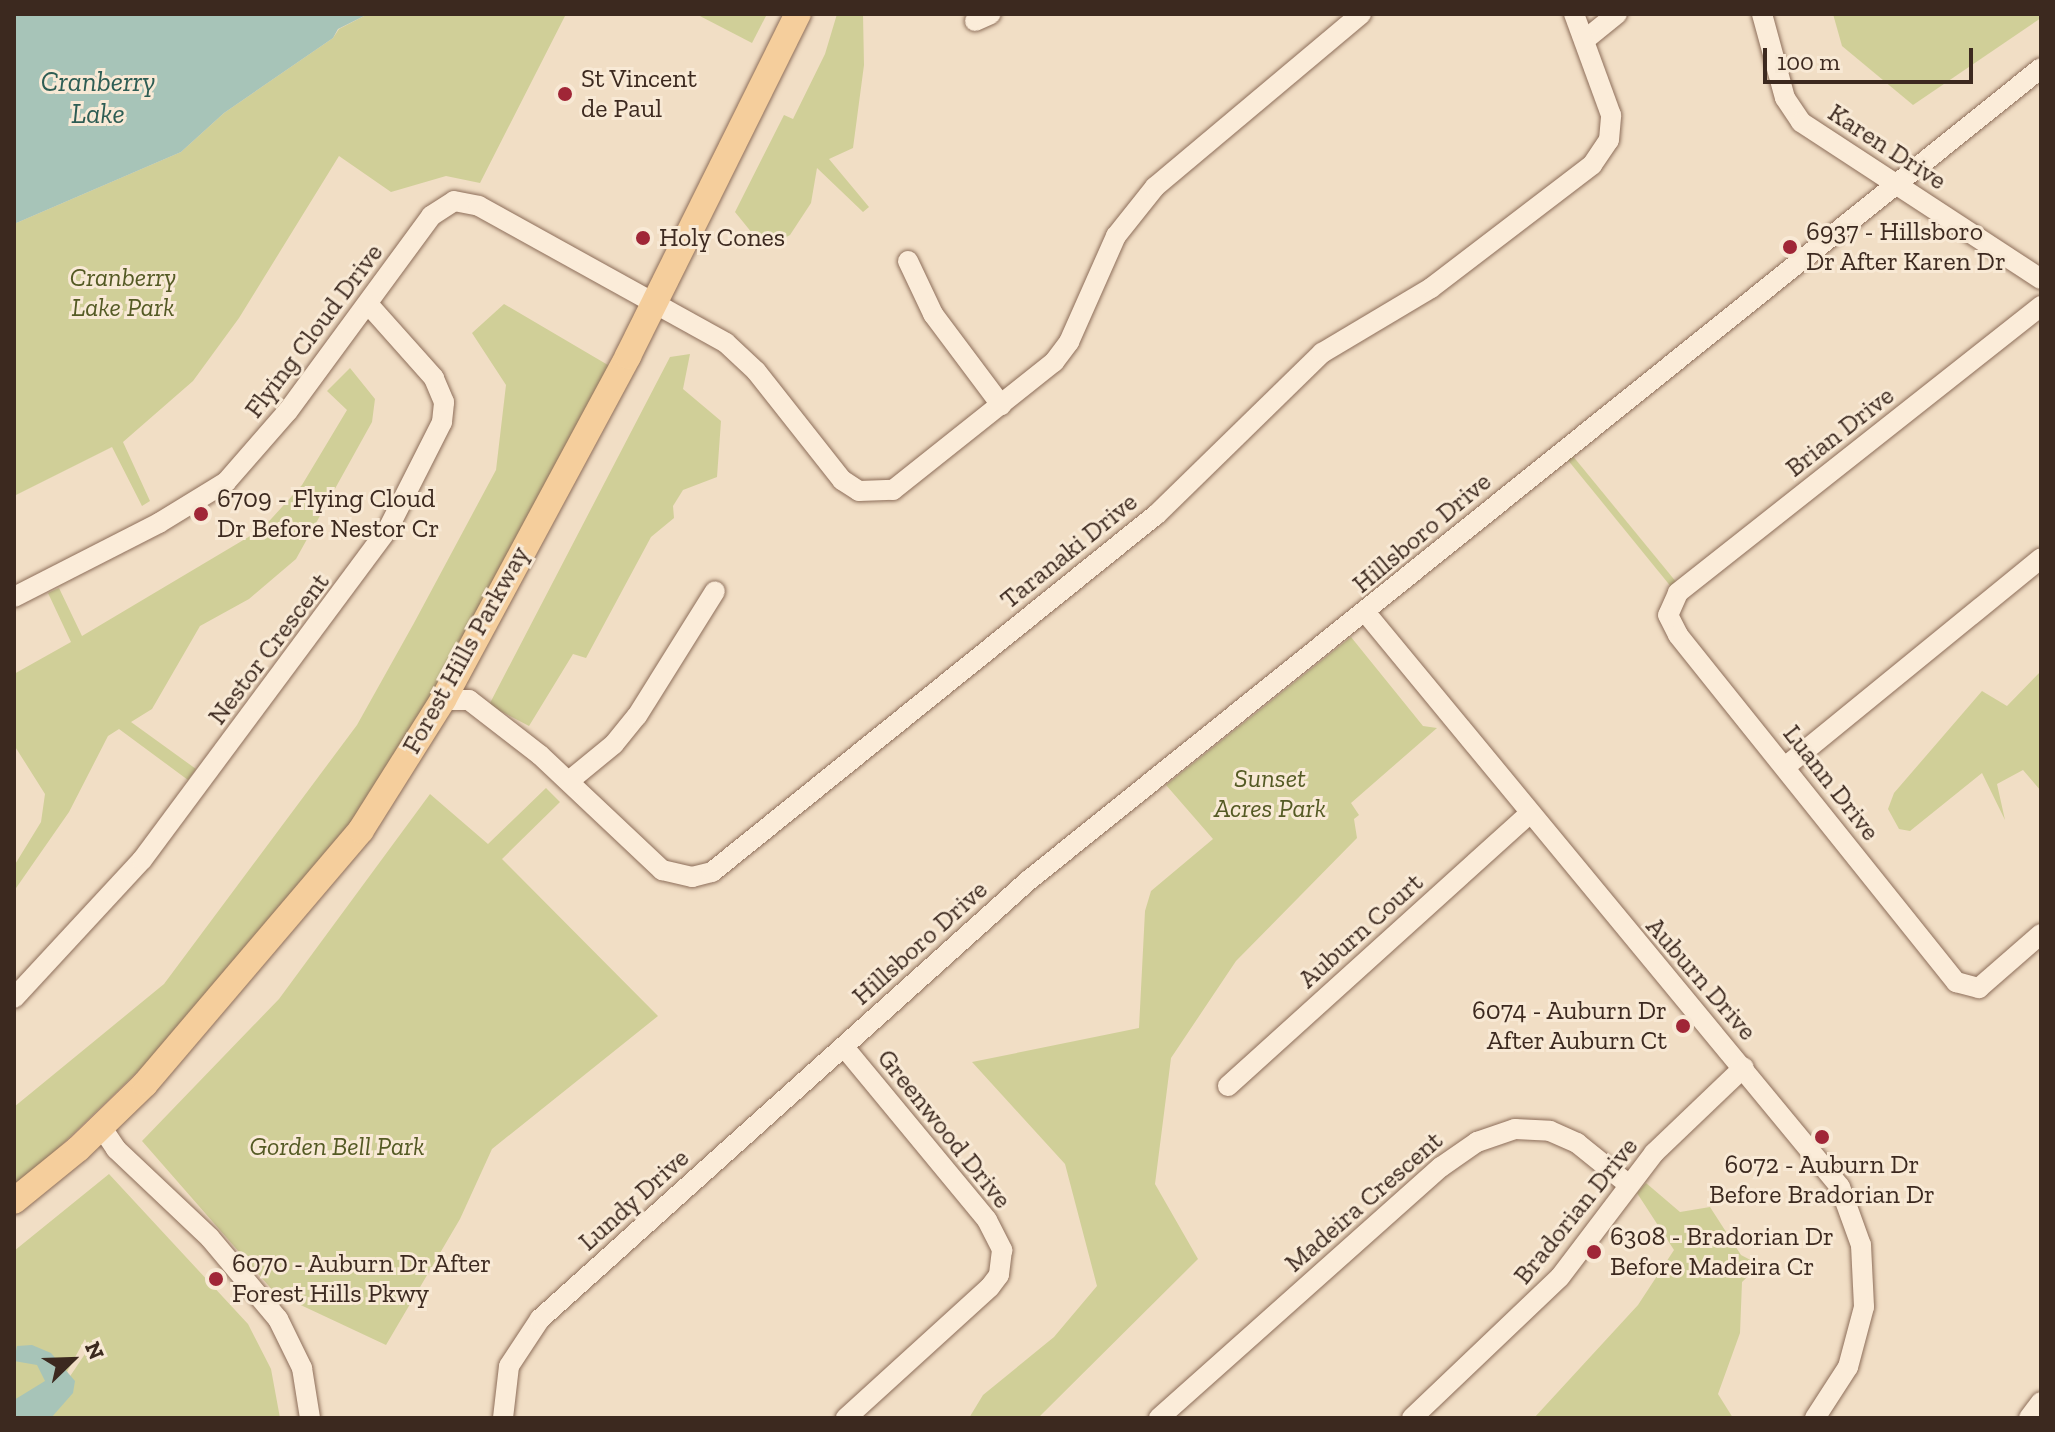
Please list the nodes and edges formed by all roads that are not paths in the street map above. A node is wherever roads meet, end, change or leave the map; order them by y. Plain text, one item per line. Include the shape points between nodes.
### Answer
1 (798, 14) edge
2 (1361, 14) edge
3 (1574, 14) edge
4 (1617, 14) edge
5 (1762, 14) edge
6 (1586, 39) junction
7 (2041, 68) edge
8 (1896, 183) junction
9 (908, 261) dead end
10 (2041, 279) edge
11 (655, 300) junction
12 (368, 304) junction
13 (2041, 306) edge
14 (1001, 405) junction
15 (2041, 558) edge
16 (715, 591) dead end
17 (14, 597) edge
18 (1672, 600) joint
19 (1366, 613) junction
20 (443, 700) junction
21 (1785, 767) junction
22 (569, 781) junction
23 (1529, 814) junction
24 (2041, 934) edge
25 (14, 998) edge
26 (844, 1047) junction
27 (1744, 1067) junction
28 (1228, 1086) dead end
29 (100, 1125) junction
30 (1629, 1185) junction
31 (14, 1201) edge
32 (2041, 1402) edge
33 (310, 1418) edge
34 (503, 1418) edge
35 (846, 1418) edge
36 (1159, 1418) edge
37 (1412, 1418) edge
38 (1815, 1418) edge
39 (2029, 1418) edge

1 - 11 main road, Forest Hills Parkway
2 - 14 street via 1142,200 1116,236 1069,342 1042,373
3 - 6 street, Taranaki Drive
4 - 6 street
5 - 8 street, Karen Drive via 1793,113
6 - 22 street, Taranaki Drive via 1611,115 1609,140 1592,165 1431,288 1313,360 1157,514 720,866 692,877 662,870
7 - 8 street, Hillsboro Drive
8 - 10 street, Karen Drive
8 - 19 street, Hillsboro Drive
9 - 14 street via 933,314
11 - 12 street, Flying Cloud Drive via 479,206 454,201 431,216
11 - 14 street via 739,354 842,480 859,491 899,488
11 - 20 main road, Forest Hills Parkway
12 - 17 street, Flying Cloud Drive via 273,430 226,482 159,523
12 - 25 street, Nestor Crescent via 434,378 444,402 442,422 388,529 142,860
13 - 18 street, Brian Drive
15 - 21 street
16 - 22 street via 637,716 614,744
18 - 21 street, Luann Drive via 1668,615 1678,635
19 - 23 street, Auburn Drive
19 - 26 street, Hillsboro Drive via 1029,880
20 - 22 street, Taranaki Drive via 469,700
20 - 29 main road, Forest Hills Parkway via 361,830 306,900 145,1084
21 - 24 street, Luann Drive via 1948,974 1970,990 1985,984
23 - 27 street, Auburn Drive
23 - 28 street, Auburn Court
26 - 34 street, Lundy Drive via 540,1319 509,1366
26 - 35 street, Greenwood Drive via 987,1220 1002,1250 999,1275 985,1293
27 - 30 street, Bradorian Drive via 1689,1117
27 - 38 street, Auburn Drive via 1828,1169 1849,1206 1861,1245 1865,1287 1858,1338 1838,1386
29 - 31 main road, Forest Hills Parkway
29 - 33 street via 116,1149 210,1238 278,1319 302,1368
30 - 36 street, Madeira Crescent via 1577,1143 1550,1131 1515,1129 1477,1142 1441,1167
30 - 37 street, Bradorian Drive via 1560,1277
32 - 39 street

